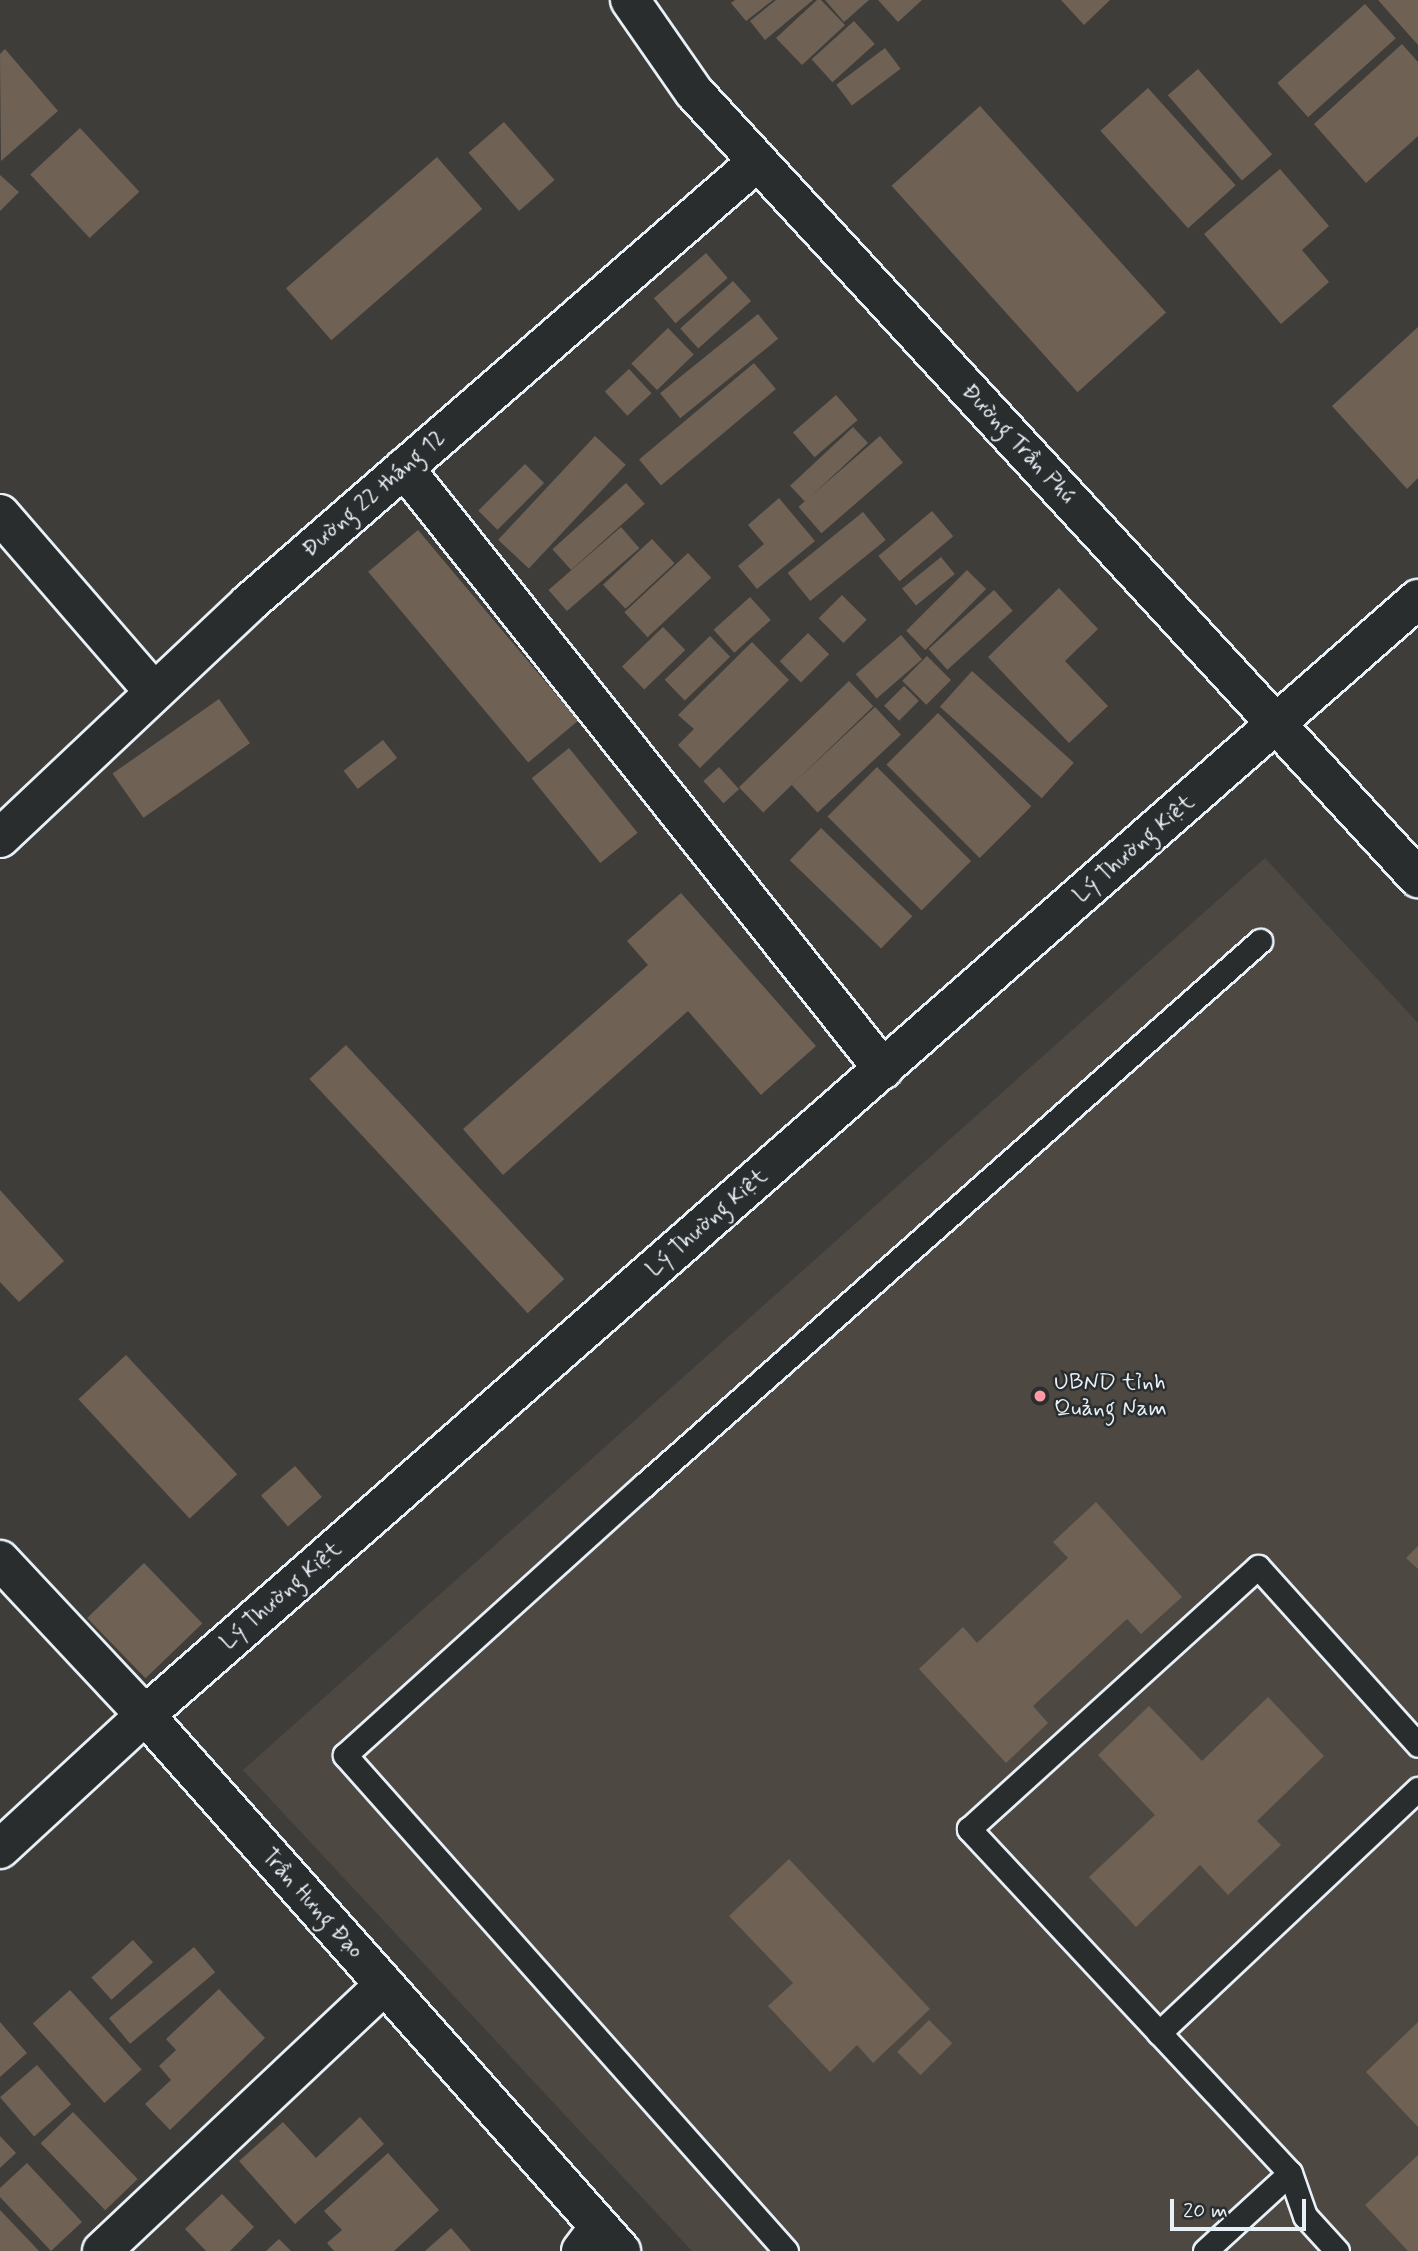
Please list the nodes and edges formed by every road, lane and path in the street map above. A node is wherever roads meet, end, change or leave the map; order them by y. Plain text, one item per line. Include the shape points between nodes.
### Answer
1 (630, 0) edge
2 (758, 161) junction
3 (404, 468) junction
4 (0, 514) edge
5 (1418, 599) edge
6 (154, 692) junction
7 (1276, 724) junction
8 (0, 838) edge
9 (1418, 878) edge
10 (1260, 942) dead end
11 (883, 1069) junction
12 (0, 1560) edge
13 (145, 1715) junction
14 (1418, 1745) edge
15 (1418, 1789) edge
16 (0, 1849) edge
17 (384, 1985) junction
18 (1159, 2033) junction
19 (1290, 2172) junction
20 (600, 2243) edge
21 (102, 2251) edge
22 (786, 2251) edge
23 (1205, 2251) edge
24 (1337, 2251) edge

1 - 2 street, Đường Trần Phú via 694,92
2 - 3 street, Đường 22 tháng 12
2 - 7 street, Đường Trần Phú
3 - 6 street, Đường 22 tháng 12
3 - 11 street
4 - 6 street
5 - 7 street, Lý Thường Kiệt
6 - 8 street, Đường 22 tháng 12
7 - 9 street, Đường Trần Phú
7 - 11 street, Lý Thường Kiệt
10 - 22 lane via 654,1475 345,1755
11 - 13 street, Lý Thường Kiệt
12 - 13 street, Trần Hưng Đạo
13 - 16 street, Lý Thường Kiệt
13 - 17 street, Trần Hưng Đạo
14 - 18 lane via 1258,1567 969,1829
15 - 18 lane
17 - 20 street, Trần Hưng Đạo
17 - 21 street
18 - 19 lane
19 - 23 lane
19 - 24 lane via 1305,2216

